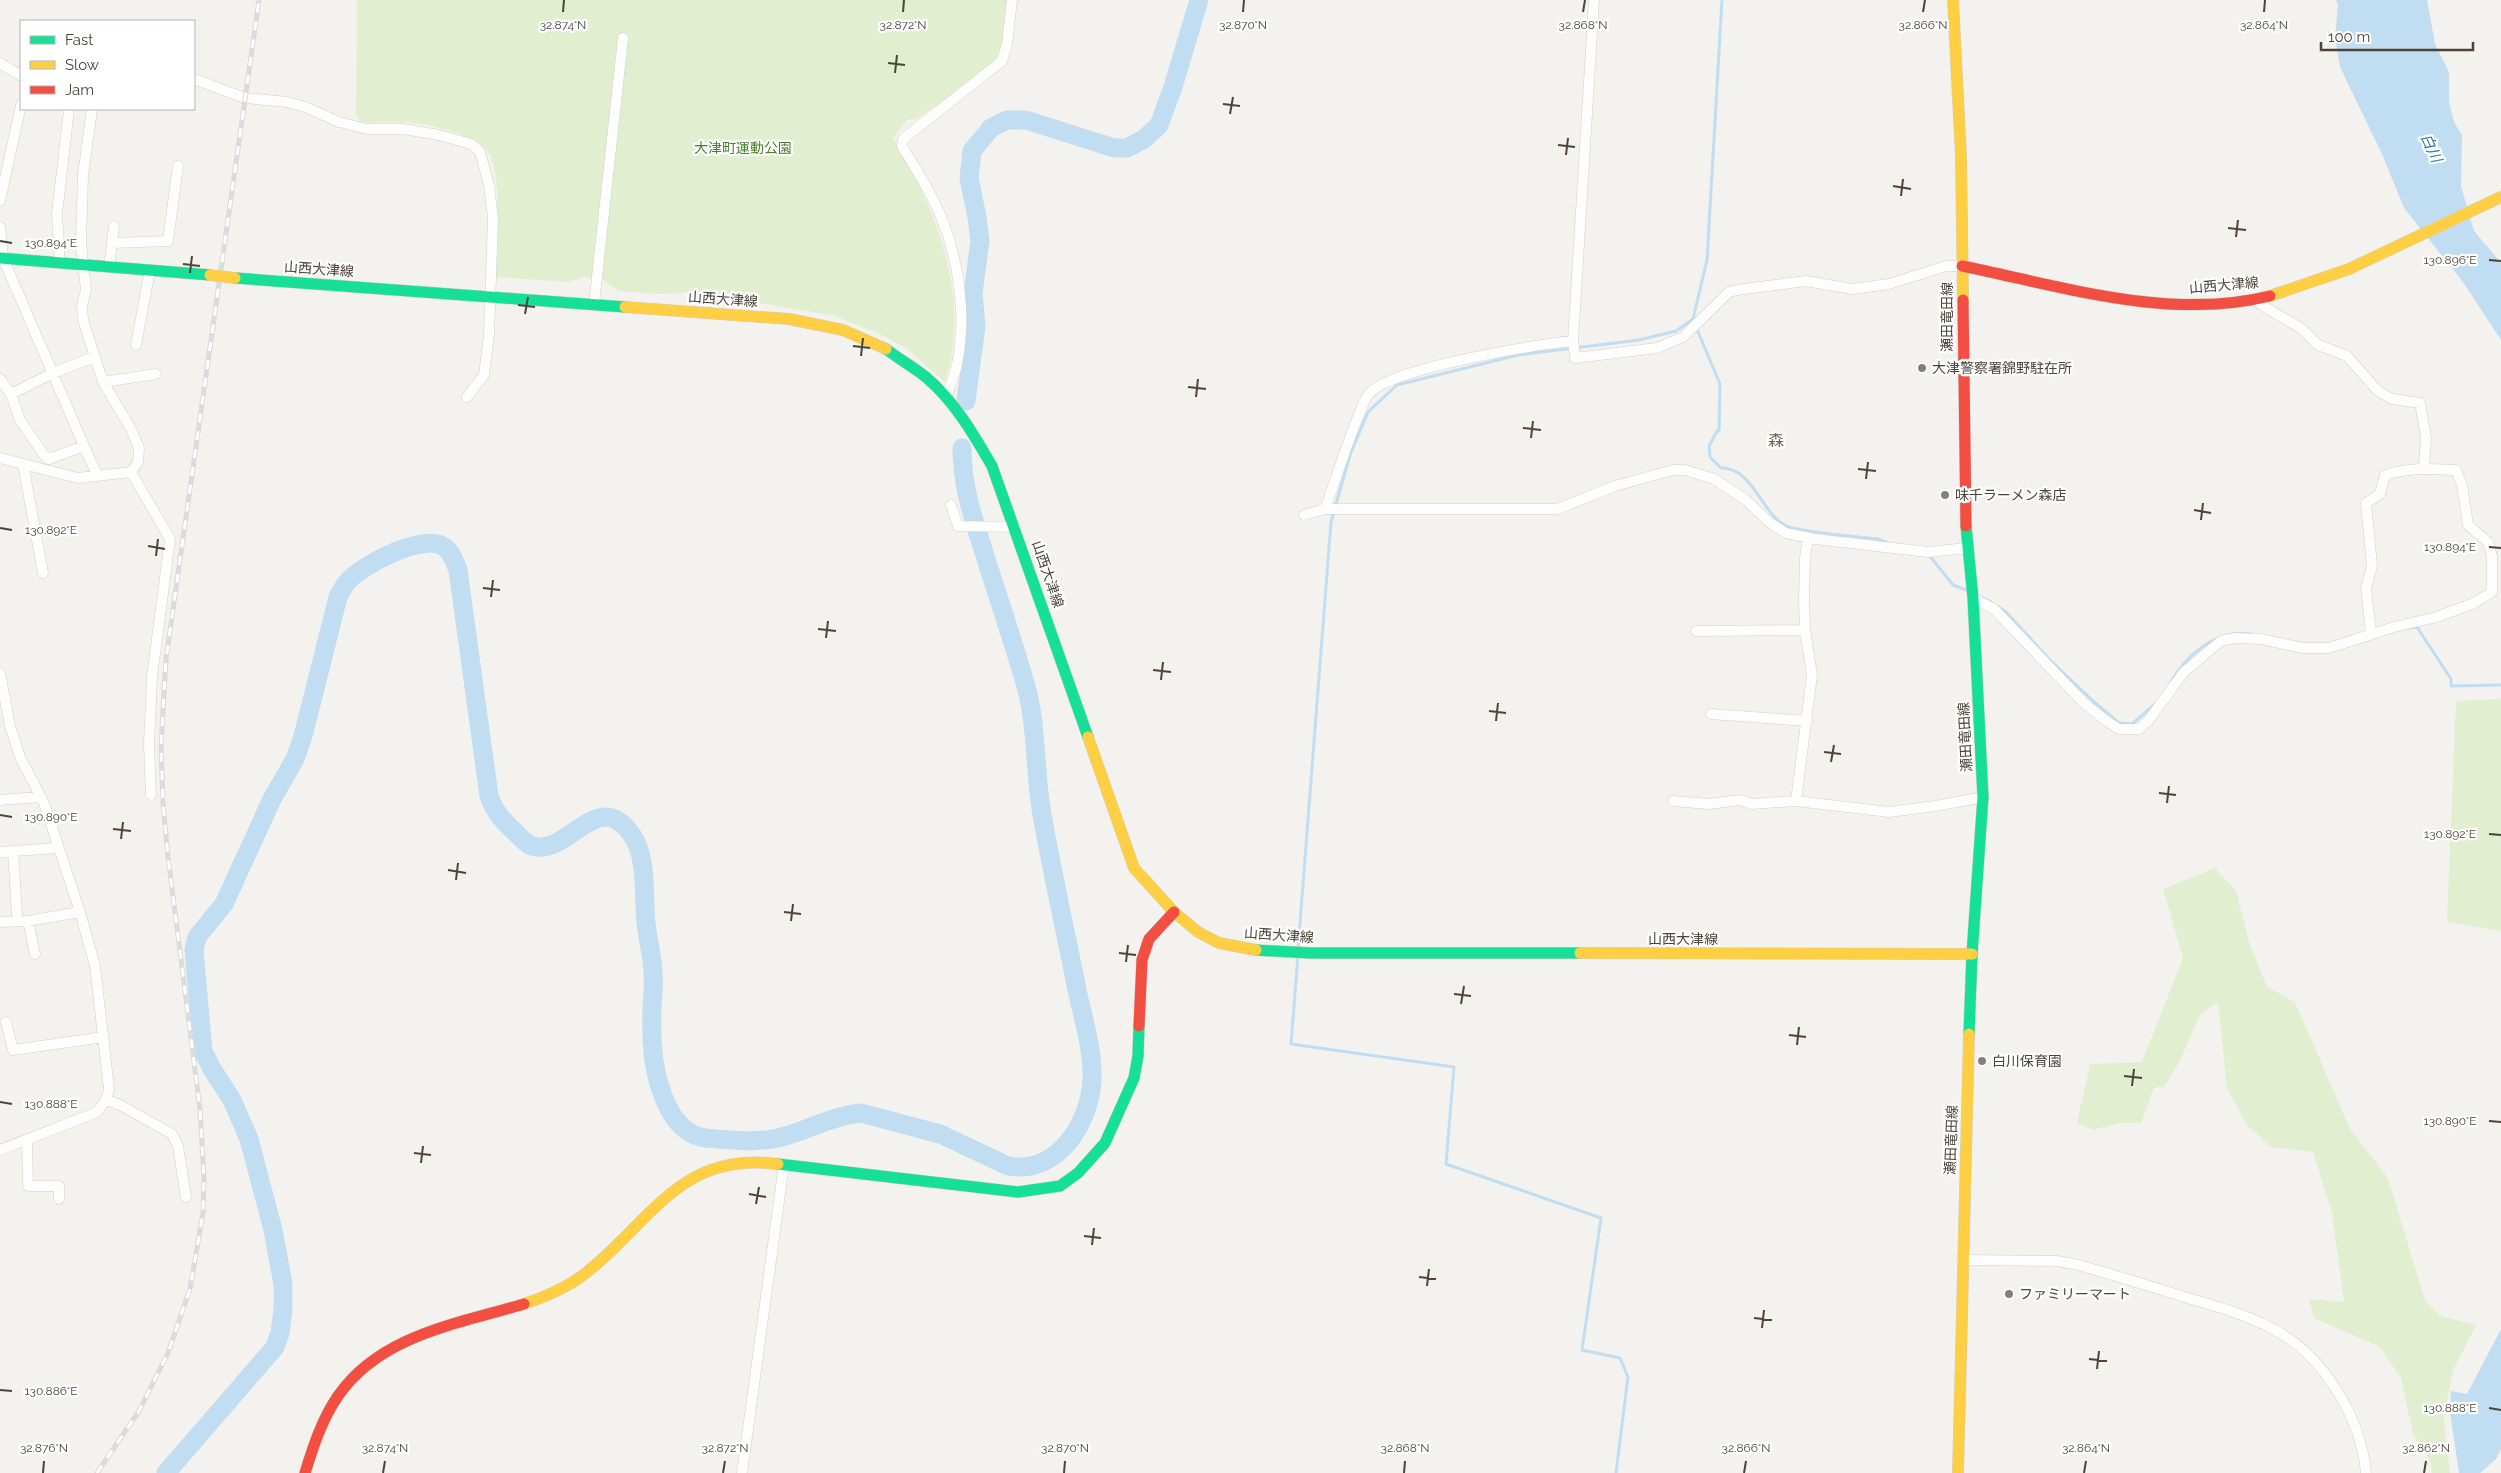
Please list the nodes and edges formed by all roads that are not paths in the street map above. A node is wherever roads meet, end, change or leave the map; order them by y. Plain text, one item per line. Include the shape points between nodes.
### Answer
1 (1012, 0) edge
2 (1594, 0) edge
3 (1953, 0) edge
4 (623, 38) dead end
5 (0, 62) edge
6 (20, 75) edge
7 (195, 79) edge
8 (20, 110) edge
9 (68, 110) edge
10 (92, 110) edge
11 (178, 166) dead end
12 (2501, 197) edge
13 (0, 201) edge
14 (114, 226) dead end
15 (0, 227) edge
16 (112, 243) junction
17 (2, 258) edge
18 (60, 263) junction
19 (84, 264) junction
20 (1962, 266) junction
21 (109, 267) junction
22 (150, 270) junction
23 (488, 296) junction
24 (2253, 300) junction
25 (594, 304) junction
26 (1573, 341) junction
27 (136, 345) dead end
28 (94, 357) junction
29 (53, 373) junction
30 (156, 374) dead end
31 (0, 379) edge
32 (103, 382) junction
33 (11, 394) junction
34 (946, 397) junction
35 (467, 398) dead end
36 (84, 446) junction
37 (0, 458) edge
38 (24, 464) junction
39 (2424, 468) junction
40 (131, 472) junction
41 (97, 475) junction
42 (951, 506) dead end
43 (1325, 509) junction
44 (1304, 515) dead end
45 (1015, 527) junction
46 (1808, 538) junction
47 (1967, 548) junction
48 (43, 573) dead end
49 (1973, 598) junction
50 (1805, 630) junction
51 (1696, 631) dead end
52 (2371, 633) junction
53 (0, 673) edge
54 (1, 685) edge
55 (2, 697) edge
56 (1711, 714) dead end
57 (1807, 722) junction
58 (151, 796) dead end
59 (40, 797) junction
60 (1982, 797) junction
61 (0, 800) edge
62 (1673, 801) dead end
63 (1796, 801) junction
64 (58, 848) junction
65 (13, 851) junction
66 (0, 852) edge
67 (80, 912) junction
68 (1174, 912) junction
69 (17, 914) dead end
70 (28, 921) junction
71 (0, 922) edge
72 (34, 954) dead end
73 (1972, 954) junction
74 (6, 1022) dead end
75 (104, 1037) junction
76 (106, 1100) junction
77 (27, 1140) junction
78 (0, 1150) edge
79 (784, 1164) junction
80 (186, 1197) dead end
81 (59, 1199) dead end
82 (1962, 1260) junction
83 (305, 1473) edge
84 (742, 1473) edge
85 (1958, 1473) edge
86 (2366, 1473) edge

1 - 34 street via 1002,61 903,139 902,146 940,213 958,279 962,325 957,366
2 - 26 street
3 - 20 main road, 瀬田竜田線 via 1961,157
4 - 25 street
5 - 6 street
7 - 23 street via 245,98 287,102 367,129 403,129 439,135 476,148 486,167 492,204
8 - 13 street
9 - 18 street via 57,214
10 - 19 street via 83,175 81,244
11 - 16 street via 168,241
12 - 24 main road, 山西大津線 via 2349,269
14 - 16 street
15 - 17 street
16 - 21 street
17 - 18 main road, 山西大津線
17 - 29 street
18 - 19 main road, 山西大津線
19 - 21 main road, 山西大津線
19 - 28 street via 83,320
20 - 24 main road, 山西大津線 via 2139,302 2217,304
20 - 26 street via 1946,266 1889,284 1852,289 1806,281 1729,292 1683,337 1657,348 1575,358
20 - 47 main road, 瀬田竜田線
21 - 22 main road, 山西大津線
22 - 23 main road, 山西大津線, bridge
22 - 27 street
23 - 25 main road, 山西大津線
23 - 35 street via 489,334 484,375
24 - 39 street via 2302,329 2318,344 2347,356 2378,391 2392,399 2420,403 2426,437
25 - 34 main road, 山西大津線 via 789,319 843,330 878,344 927,378
26 - 43 street via 1460,360 1376,387 1368,395 1352,432
28 - 29 street
28 - 32 street
29 - 33 street
29 - 36 street
30 - 32 street
31 - 33 street
32 - 40 street via 139,448 138,462
33 - 36 street via 20,420 44,456 49,458
34 - 45 main road, 山西大津線 via 974,434 992,466
36 - 41 street
37 - 38 street
38 - 41 street via 78,478
38 - 48 street
39 - 52 street via 2385,476 2380,494 2366,502 2372,566 2366,588
39 - 52 street via 2456,470 2462,484 2468,525 2488,542 2492,556 2492,592 2474,603 2437,617
40 - 41 street
40 - 58 street via 170,539 152,677
42 - 45 street via 958,526
43 - 44 street
43 - 46 street via 1558,509 1615,486 1673,470 1714,479 1746,500 1770,523 1786,533
45 - 68 main road, 山西大津線 via 1134,868
46 - 47 street via 1928,552
46 - 50 street via 1804,558
47 - 49 main road, 瀬田竜田線
49 - 52 street via 1994,609 2085,704 2119,729 2139,729 2184,672 2221,641 2261,638 2315,650
49 - 60 main road, 瀬田竜田線
50 - 51 street
50 - 57 street via 1812,675
53 - 54 street
54 - 55 street
55 - 59 street via 20,757
56 - 57 street
57 - 63 street
59 - 61 street
59 - 64 street
60 - 63 street via 1889,812
60 - 73 main road, 瀬田竜田線
62 - 63 street via 1708,804 1740,800 1752,804
64 - 65 street
64 - 67 street
65 - 66 street
65 - 69 street
67 - 70 street
67 - 75 street via 94,966
68 - 73 main road, 山西大津線 via 1198,932 1220,943 1250,950 1291,953
68 - 79 main road via 1148,940 1142,960 1138,1056 1134,1078 1105,1143 1078,1173 1060,1186 1018,1192
70 - 71 street
70 - 72 street
73 - 82 main road, 瀬田竜田線
74 - 75 street via 13,1050
75 - 76 street
76 - 77 street via 97,1112
76 - 80 street via 120,1104 172,1134 178,1146
77 - 78 street
77 - 81 street via 28,1186 60,1186
79 - 83 main road via 757,1161 720,1167 697,1176 668,1194 588,1272 564,1288 542,1298 432,1331 372,1360 354,1376 322,1421
79 - 84 street
82 - 85 main road, 瀬田竜田線
82 - 86 street via 2079,1264 2244,1315 2274,1329 2296,1344 2335,1389 2357,1434

